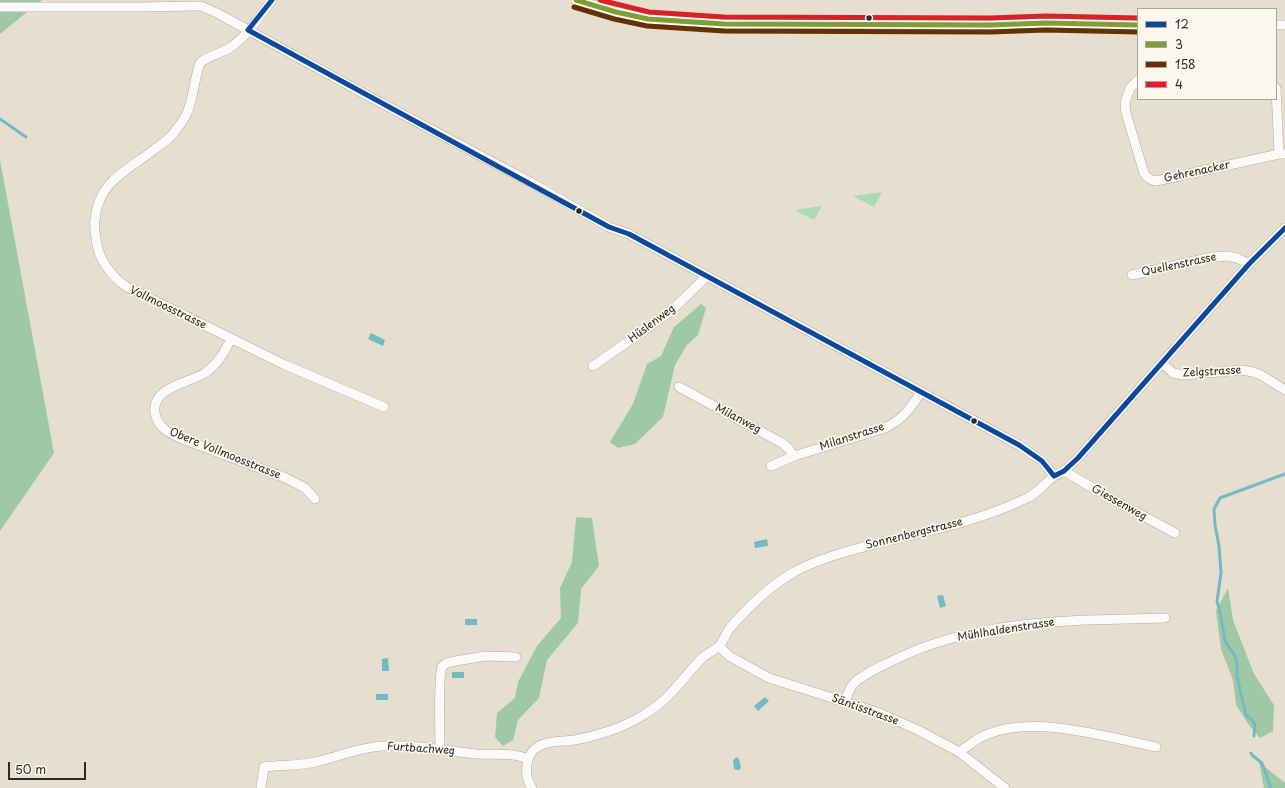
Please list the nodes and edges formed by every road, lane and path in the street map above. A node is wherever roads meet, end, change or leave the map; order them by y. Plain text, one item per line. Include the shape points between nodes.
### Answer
1 (272, 0) edge
2 (576, 0) edge
3 (0, 7) edge
4 (1137, 25) edge
5 (248, 30) junction
6 (1137, 81) edge
7 (1277, 99) edge
8 (1282, 154) edge
9 (1285, 228) edge
10 (1249, 264) junction
11 (1132, 275) dead end
12 (707, 276) junction
13 (231, 339) junction
14 (1162, 364) junction
15 (593, 366) dead end
16 (679, 387) dead end
17 (1284, 390) edge
18 (921, 392) junction
19 (384, 407) dead end
20 (794, 456) junction
21 (771, 466) dead end
22 (1064, 471) junction
23 (1054, 476) junction
24 (315, 499) dead end
25 (1175, 533) dead end
26 (1165, 618) dead end
27 (719, 646) junction
28 (516, 657) dead end
29 (845, 701) junction
30 (1156, 747) dead end
31 (440, 749) junction
32 (959, 752) junction
33 (528, 759) junction
34 (261, 788) edge
35 (532, 788) edge
36 (1005, 788) edge

1 - 5 street
2 - 4 street via 648,19 724,24
3 - 5 street via 201,6
5 - 12 street via 602,223 629,234
5 - 13 street, Vollmoosstrasse via 232,47 200,62 187,113 179,126 172,136 108,184 101,194 94,220 99,253 107,268 123,285
6 - 8 street, Gehrenacker via 1127,95 1126,114 1144,173 1150,180 1156,181
7 - 8 street, Gehrenacker
9 - 10 street, Sonnenbergstrasse
10 - 11 street, Quellenstrasse via 1228,256 1212,257
10 - 14 street, Sonnenbergstrasse
12 - 15 street, Hüslenweg via 670,312
12 - 18 street
13 - 19 street, Vollmoosstrasse
13 - 24 street, Obere Vollmoosstrasse via 216,364 204,374 163,392 154,408 160,426 180,438 286,478 305,488
14 - 17 street, Zelgstrasse via 1173,373 1183,375 1242,370 1253,372
14 - 22 street, Sonnenbergstrasse
16 - 20 street, Milanweg via 782,443
18 - 20 street, Milanstrasse via 907,412 885,428
18 - 23 street via 1019,445 1042,461
20 - 21 street, Milanstrasse
22 - 23 street, Sonnenbergstrasse
22 - 25 street, Giessenweg
23 - 27 street, Sonnenbergstrasse via 1036,493 990,514 842,552 794,572 752,605 729,629
26 - 29 street, Mühlhaldenstrasse via 1054,622 951,638 904,655 867,674 852,686
27 - 29 street, Säntisstrasse via 729,656 769,678
27 - 33 street, Sonnenbergstrasse via 704,656 658,706 635,720 610,731 538,746
28 - 31 street via 479,657 450,662 442,667
29 - 32 street, Säntisstrasse via 918,730
30 - 32 street via 1062,728 1034,727 1011,728 988,734
31 - 33 street, Furtbachweg via 521,756
31 - 34 street, Furtbachweg via 382,746 316,762 264,767
32 - 36 street, Säntisstrasse
33 - 35 street via 526,771 528,783

